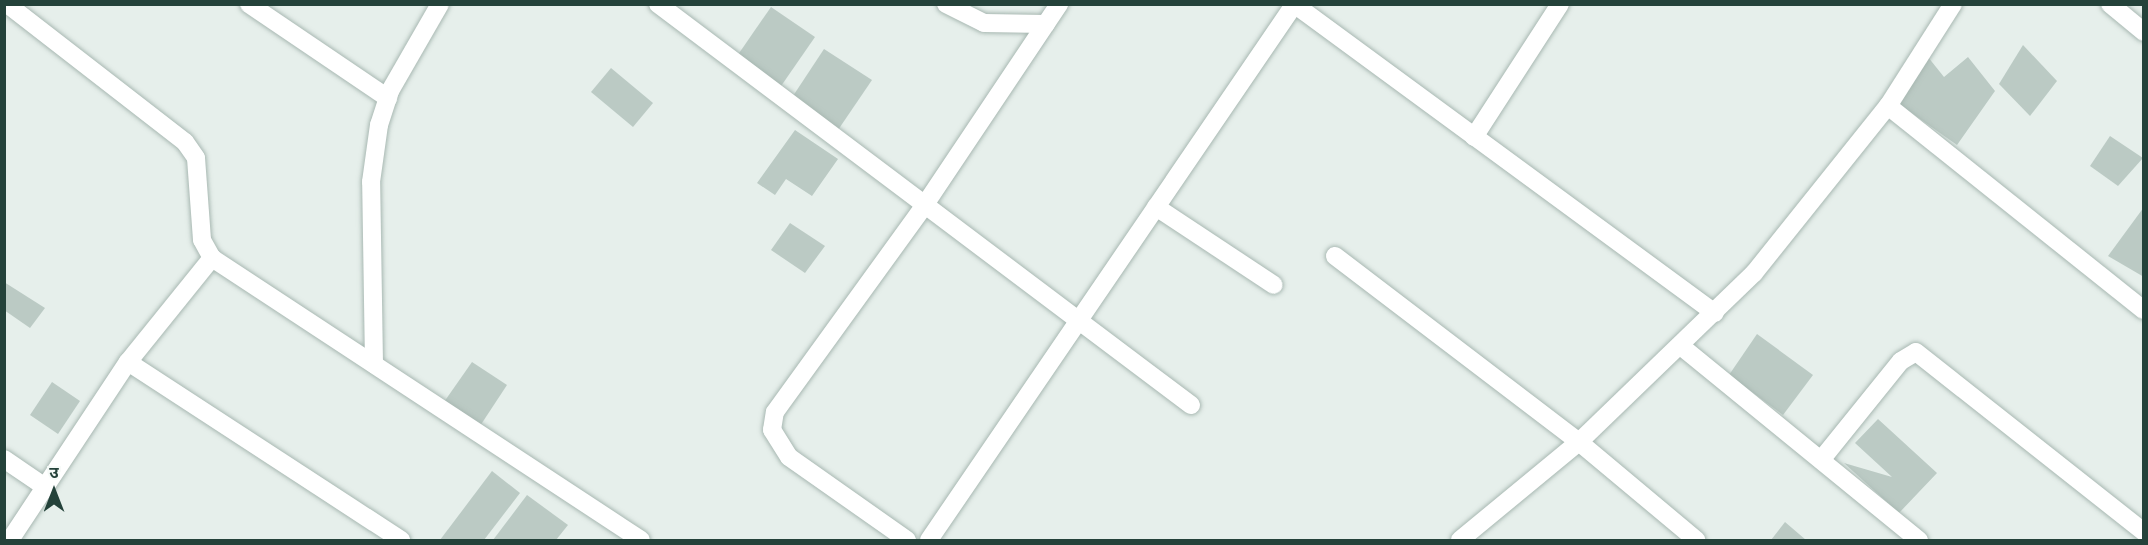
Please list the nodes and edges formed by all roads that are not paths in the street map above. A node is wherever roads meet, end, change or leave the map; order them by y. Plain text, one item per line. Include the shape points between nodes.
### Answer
1 (7, 4) edge
2 (249, 4) edge
3 (440, 4) edge
4 (658, 4) edge
5 (946, 4) edge
6 (1059, 4) edge
7 (1560, 4) edge
8 (1953, 4) edge
9 (2110, 4) edge
10 (1294, 5) edge
11 (1046, 24) junction
12 (2144, 32) edge
13 (388, 98) junction
14 (1888, 106) junction
15 (1474, 137) junction
16 (924, 206) junction
17 (1156, 207) junction
18 (1335, 256) dead end
19 (212, 258) junction
20 (1274, 285) dead end
21 (2144, 310) edge
22 (1715, 313) junction
23 (1078, 322) junction
24 (1682, 347) junction
25 (128, 362) junction
26 (374, 364) junction
27 (1191, 405) dead end
28 (1579, 442) junction
29 (4, 459) edge
30 (1821, 460) junction
31 (45, 487) junction
32 (2144, 532) edge
33 (1689, 538) edge
34 (10, 540) edge
35 (401, 540) edge
36 (641, 540) edge
37 (908, 540) edge
38 (929, 540) edge
39 (1460, 540) edge
40 (1919, 540) edge

1 - 19 street via 185,142 196,158 202,240
2 - 13 street
3 - 13 street
4 - 16 street
5 - 11 street via 984,23
6 - 11 street
7 - 15 street
8 - 14 street
9 - 12 street
10 - 15 street
10 - 17 street
11 - 16 street
13 - 26 street via 371,182
14 - 21 street
14 - 22 street via 1754,273
15 - 22 street
16 - 23 street
16 - 37 street via 786,390 772,430 789,457
17 - 20 street
17 - 23 street
18 - 28 street
19 - 25 street
19 - 26 street
22 - 24 street
23 - 27 street
23 - 38 street
24 - 28 street
24 - 30 street
25 - 31 street
25 - 35 street
26 - 36 street
28 - 33 street
28 - 39 street
29 - 31 street
30 - 32 street via 1901,361 1916,352
30 - 40 street
31 - 34 street

